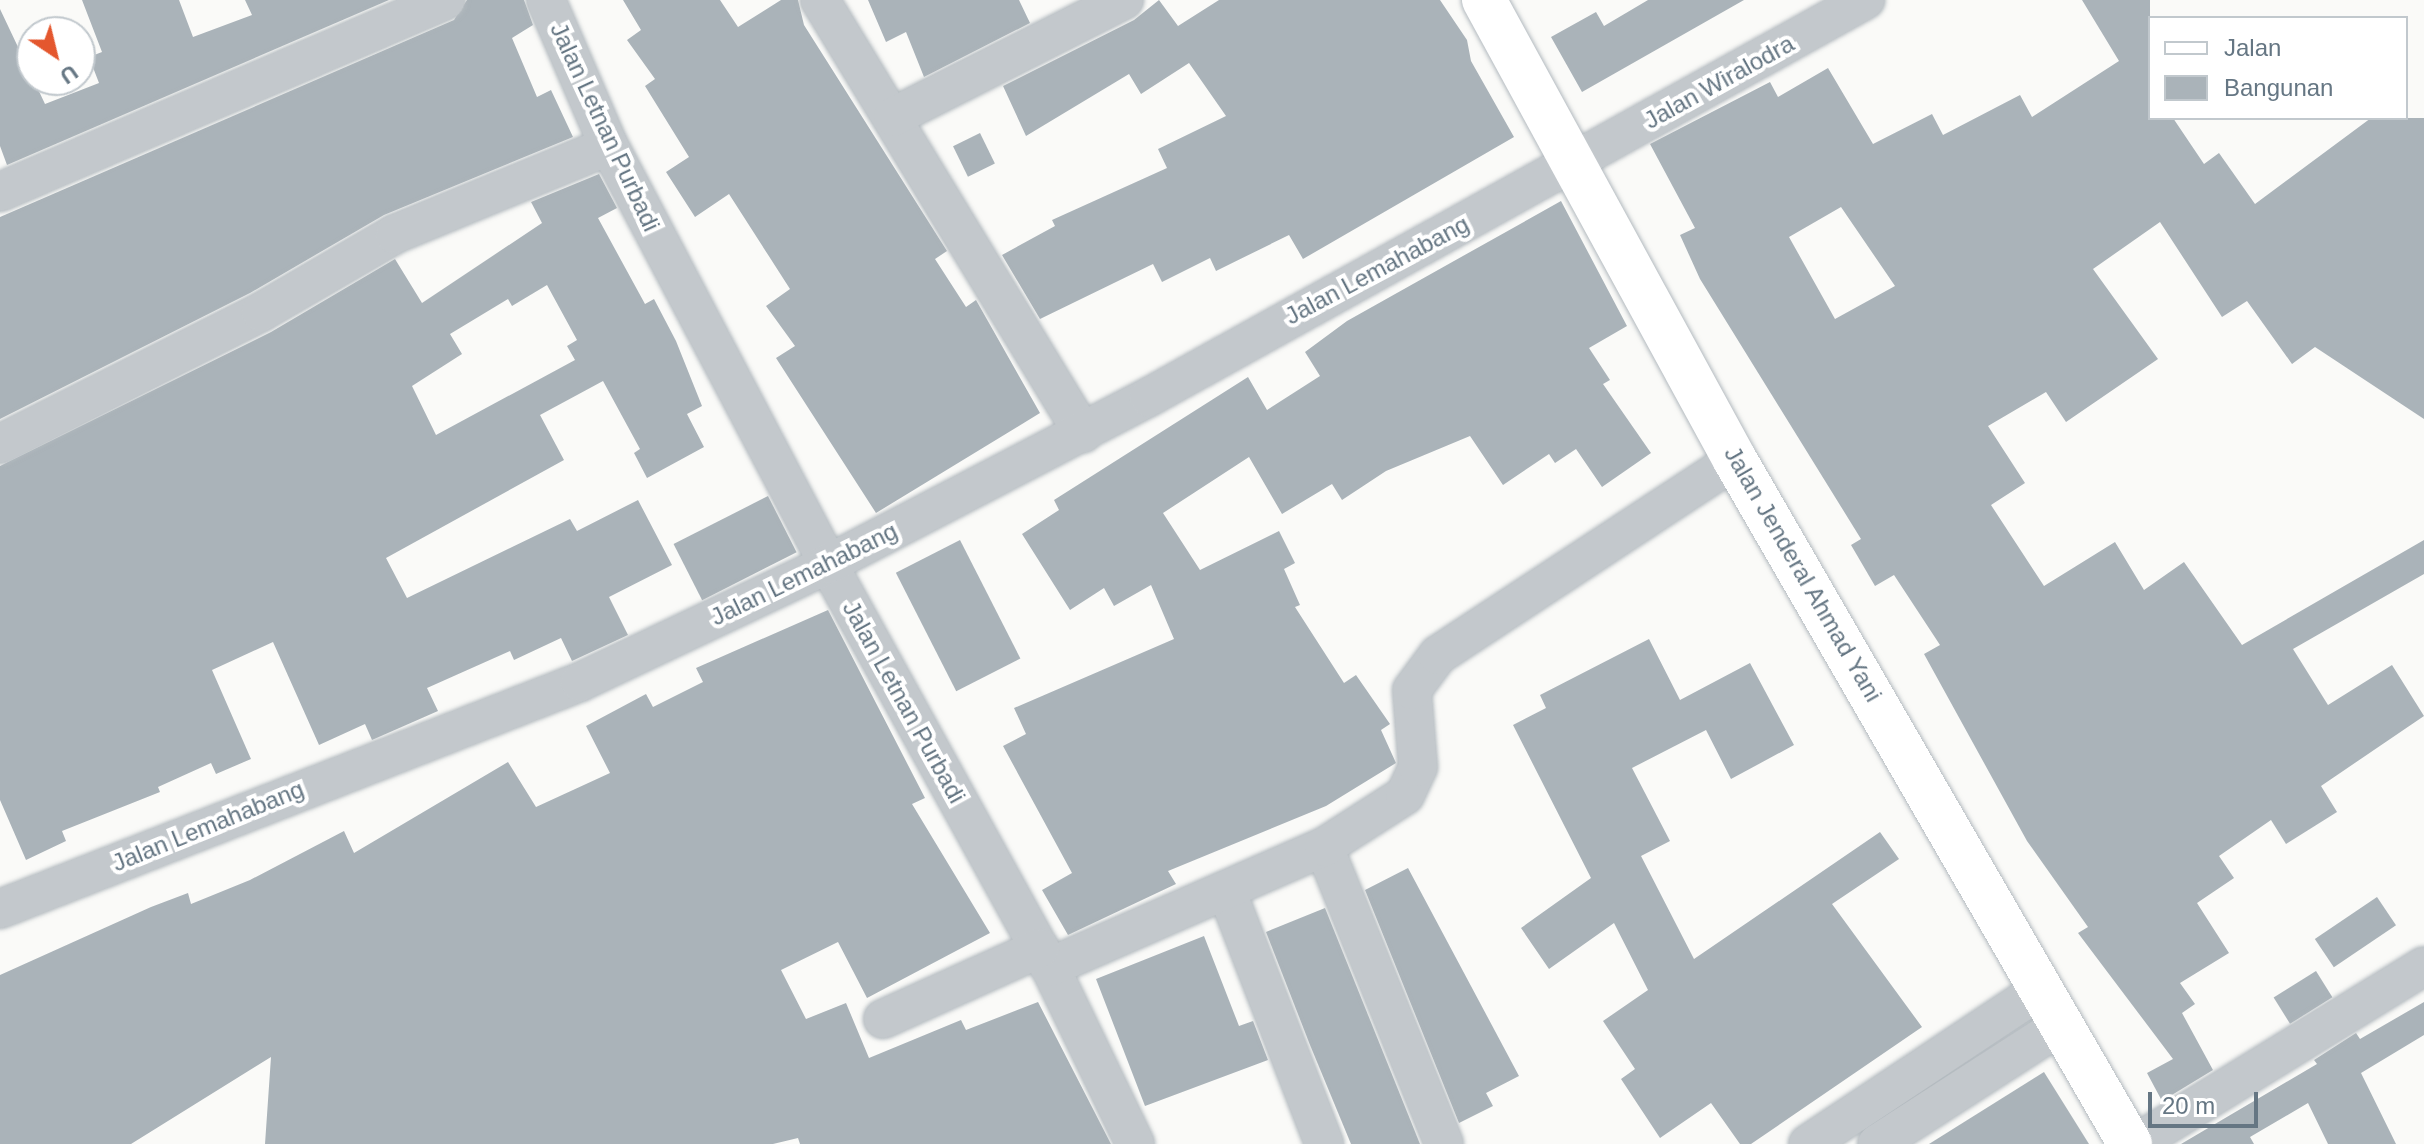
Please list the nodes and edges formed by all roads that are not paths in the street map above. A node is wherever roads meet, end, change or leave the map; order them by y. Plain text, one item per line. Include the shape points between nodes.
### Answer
1 (445, 0) edge
2 (546, 0) edge
3 (820, 0) edge
4 (1124, 0) edge
5 (1484, 0) edge
6 (1865, 0) edge
7 (893, 117) junction
8 (609, 146) junction
9 (1574, 164) junction
10 (0, 192) edge
11 (1083, 433) junction
12 (0, 444) edge
13 (1735, 460) junction
14 (828, 564) junction
15 (1324, 847) junction
16 (1227, 892) junction
17 (3, 901) edge
18 (1045, 958) junction
19 (2424, 966) edge
20 (2051, 1007) junction
21 (883, 1019) dead end
22 (1135, 1144) edge
23 (1324, 1144) edge
24 (1444, 1144) edge
25 (1808, 1144) edge
26 (1877, 1144) edge
27 (2133, 1144) edge

1 - 10 street
2 - 8 street, Jalan Letnan Purbadi
3 - 7 street
4 - 7 street
5 - 9 main road, Jalan Jenderal Ahmad Yani
6 - 9 street, Jalan Wiralodra
7 - 11 street
8 - 12 street via 395,234 261,312
8 - 14 street, Jalan Letnan Purbadi
9 - 11 street, Jalan Lemahabang
9 - 13 main road, Jalan Jenderal Ahmad Yani
11 - 14 street, Jalan Lemahabang
13 - 15 street via 1438,655 1412,690 1414,780 1405,795
13 - 20 main road, Jalan Jenderal Ahmad Yani
14 - 17 street, Jalan Lemahabang via 580,682
14 - 18 street, Jalan Letnan Purbadi
15 - 16 street
15 - 24 street
16 - 18 street
16 - 23 street
18 - 21 street
18 - 22 street, Jalan Letnan Purbadi
19 - 27 street
20 - 25 street
20 - 26 street
20 - 27 main road, Jalan Jenderal Ahmad Yani

